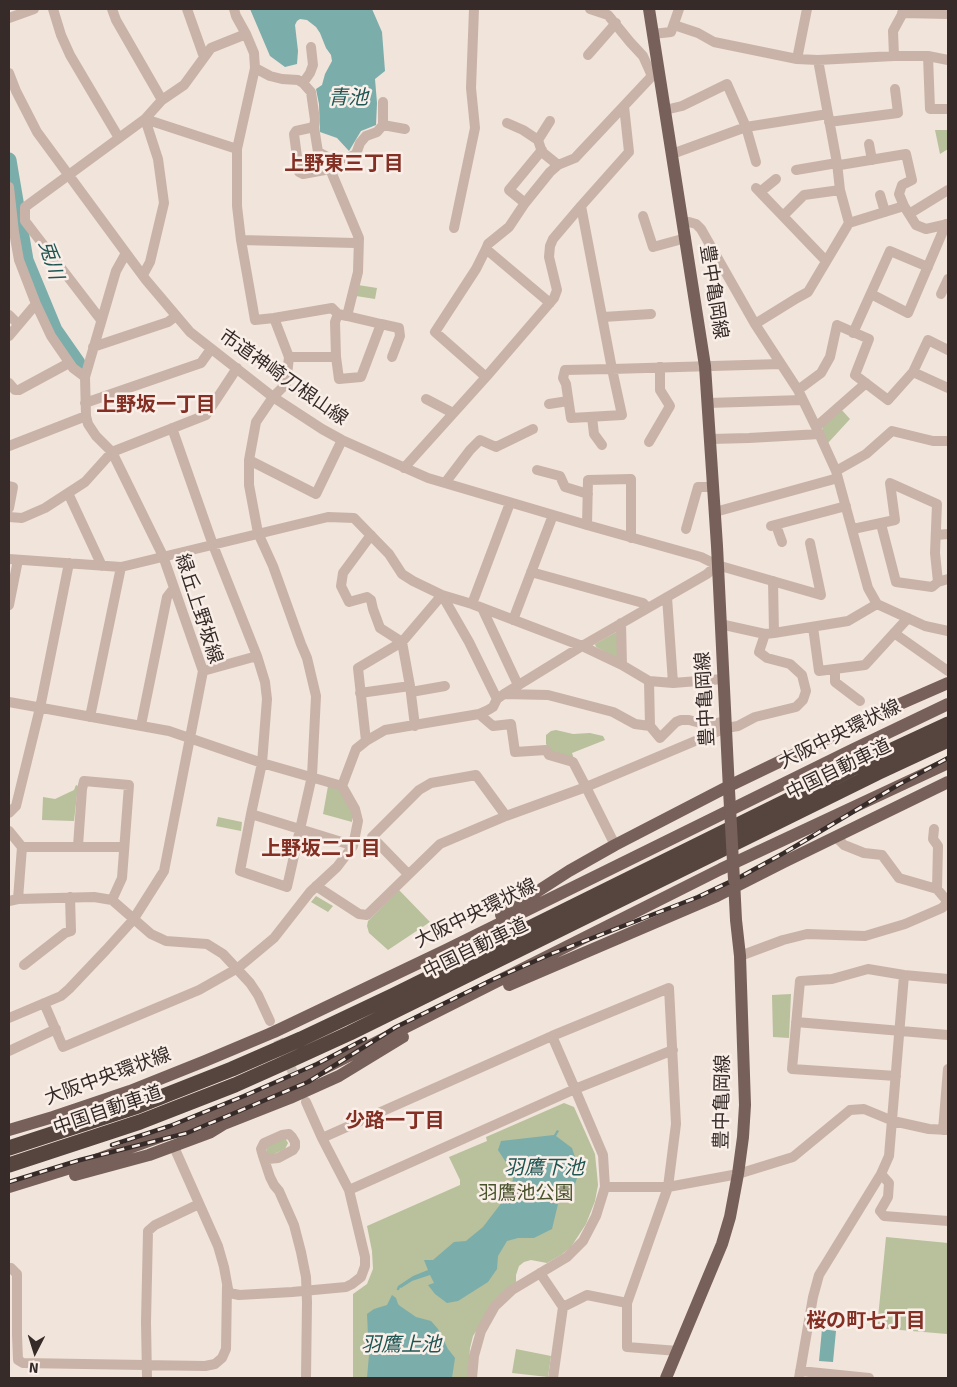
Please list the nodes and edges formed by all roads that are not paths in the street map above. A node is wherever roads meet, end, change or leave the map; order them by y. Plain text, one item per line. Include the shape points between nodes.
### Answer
1 (34, 9) edge
2 (53, 9) edge
3 (112, 9) edge
4 (187, 9) edge
5 (234, 9) edge
6 (474, 9) edge
7 (590, 9) edge
8 (649, 9) edge
9 (679, 9) edge
10 (807, 9) edge
11 (904, 11) edge
12 (609, 12) edge
13 (948, 14) edge
14 (9, 18) edge
15 (616, 24) junction
16 (674, 25) junction
17 (246, 34) junction
18 (653, 34) junction
19 (311, 48) dead end
20 (588, 55) dead end
21 (204, 56) junction
22 (894, 56) junction
23 (928, 56) junction
24 (797, 59) junction
25 (818, 60) junction
26 (948, 60) edge
27 (255, 68) junction
28 (9, 73) edge
29 (655, 73) junction
30 (303, 83) junction
31 (895, 89) dead end
32 (162, 100) junction
33 (383, 102) dead end
34 (624, 106) junction
35 (948, 109) edge
36 (665, 110) junction
37 (829, 118) junction
38 (145, 120) junction
39 (550, 121) dead end
40 (507, 123) dead end
41 (383, 125) junction
42 (314, 128) junction
43 (405, 128) dead end
44 (746, 128) junction
45 (119, 138) junction
46 (869, 144) dead end
47 (540, 145) junction
48 (237, 149) junction
49 (672, 154) junction
50 (329, 158) junction
51 (872, 160) junction
52 (756, 162) dead end
53 (837, 163) junction
54 (558, 165) junction
55 (330, 169) junction
56 (796, 170) dead end
57 (69, 175) junction
58 (776, 179) dead end
59 (9, 187) edge
60 (840, 190) junction
61 (948, 190) edge
62 (880, 195) dead end
63 (525, 203) junction
64 (581, 206) junction
65 (907, 210) junction
66 (885, 212) junction
67 (643, 216) dead end
68 (783, 216) junction
69 (683, 222) junction
70 (849, 223) junction
71 (947, 224) edge
72 (454, 228) dead end
73 (359, 238) junction
74 (686, 238) junction
75 (242, 240) junction
76 (486, 249) junction
77 (126, 253) junction
78 (826, 262) junction
79 (928, 267) junction
80 (142, 275) junction
81 (871, 294) junction
82 (550, 303) junction
83 (36, 304) junction
84 (651, 314) dead end
85 (9, 315) edge
86 (343, 315) junction
87 (176, 316) junction
88 (603, 317) junction
89 (274, 318) junction
90 (102, 320) junction
91 (18, 324) junction
92 (381, 324) junction
93 (755, 324) junction
94 (853, 332) junction
95 (9, 336) edge
96 (93, 347) junction
97 (211, 349) junction
98 (948, 350) edge
99 (289, 357) junction
100 (336, 357) junction
101 (392, 357) dead end
102 (69, 363) junction
103 (780, 364) junction
104 (705, 366) junction
105 (660, 367) junction
106 (237, 368) junction
107 (612, 368) junction
108 (913, 372) junction
109 (85, 377) junction
110 (486, 377) junction
111 (9, 383) edge
112 (866, 383) junction
113 (948, 388) edge
114 (800, 395) junction
115 (273, 397) junction
116 (426, 399) dead end
117 (568, 401) junction
118 (85, 403) junction
119 (708, 403) junction
120 (549, 404) dead end
121 (453, 414) junction
122 (86, 416) junction
123 (592, 417) junction
124 (172, 428) junction
125 (533, 429) dead end
126 (818, 430) junction
127 (711, 439) junction
128 (342, 440) junction
129 (948, 441) edge
130 (649, 442) dead end
131 (602, 445) dead end
132 (9, 446) edge
133 (112, 452) junction
134 (249, 460) junction
135 (404, 468) junction
136 (537, 470) dead end
137 (837, 474) junction
138 (445, 483) junction
139 (9, 486) edge
140 (713, 487) junction
141 (68, 492) junction
142 (588, 494) junction
143 (510, 503) junction
144 (846, 506) junction
145 (9, 508) edge
146 (715, 512) junction
147 (553, 515) junction
148 (9, 517) edge
149 (881, 524) junction
150 (588, 525) junction
151 (686, 529) dead end
152 (853, 529) junction
153 (258, 533) junction
154 (948, 534) edge
155 (371, 535) junction
156 (936, 535) junction
157 (631, 538) junction
158 (782, 542) dead end
159 (810, 543) dead end
160 (213, 545) junction
161 (163, 556) junction
162 (13, 559) edge
163 (69, 563) junction
164 (717, 565) junction
165 (102, 566) junction
166 (121, 567) junction
167 (531, 572) junction
168 (943, 580) edge
169 (773, 581) junction
170 (174, 588) junction
171 (442, 595) junction
172 (667, 597) junction
173 (877, 604) junction
174 (9, 605) edge
175 (477, 606) junction
176 (648, 608) junction
177 (908, 618) junction
178 (513, 620) junction
179 (621, 623) junction
180 (720, 624) junction
181 (813, 628) junction
182 (948, 631) edge
183 (894, 633) junction
184 (769, 634) junction
185 (402, 642) junction
186 (582, 646) junction
187 (257, 656) junction
188 (622, 665) junction
189 (835, 669) junction
190 (203, 671) junction
191 (948, 671) edge
192 (535, 676) junction
193 (723, 679) junction
194 (649, 682) junction
195 (673, 683) junction
196 (948, 683) edge
197 (445, 686) dead end
198 (518, 686) junction
199 (410, 689) junction
200 (360, 693) junction
201 (538, 695) junction
202 (501, 697) junction
203 (860, 701) dead end
204 (9, 702) edge
205 (948, 704) edge
206 (40, 708) junction
207 (479, 714) junction
208 (90, 717) junction
209 (726, 724) junction
210 (948, 724) edge
211 (140, 725) junction
212 (415, 726) junction
213 (650, 726) junction
214 (190, 739) junction
215 (948, 740) edge
216 (366, 741) junction
217 (262, 763) junction
218 (948, 763) edge
219 (312, 776) junction
220 (948, 782) edge
221 (342, 786) junction
222 (586, 787) junction
223 (729, 788) junction
224 (9, 813) edge
225 (250, 814) junction
226 (506, 816) junction
227 (934, 829) dead end
228 (300, 830) junction
229 (9, 831) edge
230 (836, 837) junction
231 (348, 844) dead end
232 (615, 845) junction
233 (78, 846) junction
234 (22, 847) junction
235 (124, 847) junction
236 (408, 874) junction
237 (734, 884) junction
238 (316, 886) junction
239 (937, 889) junction
240 (70, 898) junction
241 (14, 900) edge
242 (112, 900) junction
243 (946, 904) edge
244 (948, 917) edge
245 (133, 920) junction
246 (446, 950) junction
247 (740, 956) junction
248 (24, 965) dead end
249 (238, 968) junction
250 (904, 975) junction
251 (948, 979) edge
252 (44, 1002) junction
253 (452, 1004) junction
254 (426, 1017) junction
255 (9, 1018) edge
256 (270, 1021) tunnel mouth
257 (796, 1022) junction
258 (56, 1029) junction
259 (900, 1032) junction
260 (948, 1035) edge
261 (552, 1036) junction
262 (673, 1050) junction
263 (9, 1051) edge
264 (948, 1069) edge
265 (896, 1076) junction
266 (575, 1089) junction
267 (306, 1102) dead end
268 (893, 1121) junction
269 (9, 1130) edge
270 (946, 1130) edge
271 (322, 1138) junction
272 (174, 1147) junction
273 (9, 1148) edge
274 (263, 1156) junction
275 (278, 1158) junction
276 (9, 1165) edge
277 (738, 1174) junction
278 (881, 1174) junction
279 (9, 1187) edge
280 (605, 1187) junction
281 (668, 1187) junction
282 (349, 1190) junction
283 (9, 1191) edge
284 (280, 1191) junction
285 (199, 1204) junction
286 (948, 1221) edge
287 (9, 1268) edge
288 (540, 1273) junction
289 (227, 1286) junction
290 (307, 1290) junction
291 (627, 1304) junction
292 (563, 1308) junction
293 (678, 1351) junction
294 (147, 1364) junction
295 (799, 1375) edge
296 (147, 1378) edge
297 (306, 1378) edge
298 (472, 1378) edge
299 (553, 1378) edge
300 (666, 1378) edge
301 (870, 1378) edge

1 - 14 street
2 - 45 street via 70,55
3 - 32 street
4 - 21 street
5 - 17 street
6 - 72 street via 471,88 475,128
7 - 12 street
8 - 18 main road, 豊中亀岡線
9 - 16 street
10 - 24 street
11 - 13 street
11 - 22 street via 893,31
12 - 15 street
15 - 20 street
15 - 29 street
16 - 18 street via 671,32
16 - 24 street via 714,42
17 - 21 street via 211,48
17 - 27 street via 254,53
18 - 29 main road, 豊中亀岡線
19 - 30 street via 313,65
21 - 32 street via 184,85
22 - 23 street
22 - 25 street
23 - 26 street
23 - 35 street via 930,109
24 - 25 street
25 - 37 street
27 - 30 street via 270,76
27 - 48 street
28 - 57 street, 市道神崎刀根山線 via 37,132
29 - 34 street
29 - 36 main road, 豊中亀岡線
30 - 42 street via 311,92
31 - 37 street via 898,113
32 - 38 street
33 - 41 street
34 - 54 street via 575,158
34 - 64 street via 629,152
36 - 44 street via 682,106 727,84
36 - 49 main road, 豊中亀岡線
37 - 44 street
37 - 53 street
38 - 45 street
38 - 48 street
38 - 80 street via 158,159 164,203 150,262
39 - 47 street
40 - 47 street via 523,130
41 - 43 street
41 - 50 street via 377,132 366,136 356,154 348,158
42 - 50 street via 318,152
42 - 55 street via 294,134 299,172
44 - 49 street
44 - 52 street
45 - 57 street
46 - 51 street
47 - 54 street via 542,152
47 - 63 street via 509,190
48 - 75 street via 237,206
49 - 69 main road, 豊中亀岡線
50 - 55 street
51 - 53 street
51 - 65 street via 906,154 912,180 902,185 899,194
53 - 56 street
53 - 60 street
54 - 63 street
55 - 73 street
57 - 77 street, 市道神崎刀根山線
57 - 90 street via 25,207 25,221
58 - 68 street via 758,190
59 - 83 street via 20,260
60 - 68 street via 804,195
60 - 70 street
61 - 65 street
62 - 66 street
63 - 76 street via 509,227
64 - 82 street via 550,246 549,257 557,290
64 - 88 street
65 - 66 street
65 - 71 street via 916,225 926,229
66 - 70 street
67 - 74 street via 652,247
68 - 78 street
69 - 74 main road, 豊中亀岡線
69 - 93 street via 696,224 701,229
70 - 78 street
71 - 79 street
73 - 75 street via 354,243
73 - 86 street via 358,272
74 - 104 main road, 豊中亀岡線
75 - 89 street via 255,320
76 - 82 street
76 - 110 street via 435,332
77 - 80 street, 市道神崎刀根山線
77 - 90 street, 緑丘上野坂線 via 116,271
78 - 93 street via 808,292
79 - 81 street via 890,251
79 - 81 street via 908,313
80 - 87 street, 市道神崎刀根山線
81 - 94 street
82 - 110 street
83 - 91 street
83 - 102 street via 48,331
84 - 88 street
85 - 91 street
86 - 89 street via 332,308
86 - 92 street
86 - 100 street via 335,322
87 - 96 street via 168,322
87 - 97 street, 市道神崎刀根山線
88 - 107 street
89 - 99 street
90 - 96 street, 緑丘上野坂線
91 - 95 street
92 - 100 street via 361,377 339,379
92 - 101 street via 399,328 400,336
93 - 103 street
94 - 112 street via 869,339 855,376
94 - 114 street via 837,325 830,357 821,373
96 - 109 street, 緑丘上野坂線
97 - 106 street, 市道神崎刀根山線
97 - 118 street via 201,362
98 - 108 street via 928,340
99 - 100 street
99 - 115 street via 286,384
102 - 109 street
102 - 111 street via 19,390
103 - 104 street
103 - 114 street
104 - 105 street
104 - 119 main road, 豊中亀岡線
105 - 107 street
105 - 130 street via 660,390 670,406
106 - 115 street, 市道神崎刀根山線
106 - 124 street via 206,415
107 - 117 street via 565,370 563,378
107 - 123 street via 622,415
108 - 112 street via 888,400
108 - 113 street
109 - 118 street, 緑丘上野坂線
110 - 121 street
112 - 126 street
114 - 119 street
114 - 126 street
115 - 128 street, 市道神崎刀根山線
115 - 134 street via 256,422
116 - 121 street
117 - 120 street
117 - 123 street via 571,418
118 - 122 street, 緑丘上野坂線
119 - 127 main road, 豊中亀岡線
121 - 135 street
122 - 132 street
122 - 133 street, 緑丘上野坂線 via 96,436
123 - 131 street via 594,434
124 - 133 street
124 - 160 street
125 - 138 street via 496,447 480,440
126 - 127 street
126 - 137 street
127 - 140 main road, 豊中亀岡線
128 - 134 street via 316,494
128 - 135 street, 市道神崎刀根山線
129 - 137 street via 933,441 892,431
133 - 141 street via 85,482
133 - 161 street, 緑丘上野坂線
134 - 153 street via 249,485
135 - 138 street, 市道神崎刀根山線
136 - 142 street via 560,476 565,487
137 - 144 street
137 - 146 street
138 - 143 street, 市道神崎刀根山線
139 - 145 street via 13,487
140 - 146 main road, 豊中亀岡線
140 - 151 street via 698,487
141 - 148 street via 46,508 22,518
141 - 165 street
142 - 150 street
142 - 157 street via 588,480 631,479
143 - 147 street, 市道神崎刀根山線
143 - 175 street
144 - 152 street
144 - 158 street via 774,525
146 - 164 main road, 豊中亀岡線
147 - 150 street, 市道神崎刀根山線
147 - 167 street
149 - 152 street
149 - 156 street via 895,520 890,483 937,504
149 - 168 street via 896,582 932,587
150 - 157 street, 市道神崎刀根山線
152 - 173 street via 868,588
153 - 155 street via 328,517 354,518
153 - 160 street
153 - 219 street via 307,658 316,696
154 - 156 street
155 - 171 street via 402,574
155 - 185 street via 343,573 341,586 349,602 367,596 380,628
156 - 168 street via 935,553
157 - 164 street, 市道神崎刀根山線 via 701,557
159 - 169 street, 市道神崎刀根山線 via 821,595
160 - 161 street
160 - 187 street
161 - 166 street
161 - 170 street, 緑丘上野坂線
162 - 163 street
162 - 174 street
163 - 165 street
163 - 206 street
164 - 169 street, 市道神崎刀根山線
164 - 172 street
164 - 180 main road, 豊中亀岡線
165 - 166 street
166 - 208 street
167 - 176 street via 643,603
167 - 178 street
169 - 184 street
170 - 190 street, 緑丘上野坂線
170 - 211 street via 167,597
171 - 175 street
171 - 185 street
171 - 202 street
172 - 176 street
172 - 195 street
173 - 177 street
173 - 181 street via 848,621
175 - 178 street
175 - 198 street
176 - 179 street
177 - 182 street
177 - 183 street
178 - 186 street
179 - 186 street
179 - 188 street
180 - 184 street
180 - 193 main road, 豊中亀岡線
181 - 184 street
181 - 189 street via 819,671
183 - 189 street via 865,665
183 - 191 street
184 - 209 street via 759,652 767,658 790,664 802,676 806,691 803,700 796,707 755,717 738,726
185 - 199 street
185 - 200 street via 358,668
186 - 188 street
186 - 192 street
187 - 190 street
187 - 217 street via 267,700
188 - 194 street
189 - 203 street via 835,682
190 - 214 street, 緑丘上野坂線
192 - 198 street
192 - 201 street
193 - 195 street
193 - 209 main road, 豊中亀岡線
194 - 195 street
194 - 213 street
196 - 223 main road
197 - 199 street
198 - 202 street
199 - 200 street
199 - 212 street
200 - 216 street
201 - 202 street
201 - 213 street via 613,712 635,724
202 - 207 street
204 - 206 street
205 - 246 main road, 大阪中央環状線
206 - 208 street
206 - 224 street via 16,806
207 - 212 street
207 - 222 street via 493,726 511,724 515,752 546,750 548,755 573,762
208 - 211 street
209 - 213 street via 708,725 681,720 660,738
209 - 222 street
209 - 223 main road, 豊中亀岡線
210 - 273 highway, 中国自動車道 via 301,1039 162,1097
211 - 214 street
212 - 216 street via 385,730
214 - 217 street
214 - 245 street, 緑丘上野坂線 via 164,871
215 - 276 highway, 中国自動車道 via 291,1060 140,1122
216 - 221 street via 356,749
217 - 219 street
217 - 225 street
218 - 253 main road via 747,857
219 - 221 street
219 - 228 street
220 - 230 main road
221 - 238 street via 358,821 353,846 337,867
222 - 226 street
222 - 232 street
223 - 232 main road
223 - 237 main road, 豊中亀岡線, bridge
225 - 228 street
225 - 228 street via 240,871 287,887
226 - 236 street via 440,844
226 - 236 street via 476,775 431,783 419,790 372,837
227 - 239 street via 933,840 938,846
228 - 231 street
229 - 234 street
230 - 237 main road
230 - 239 street via 844,845 864,853 882,855 898,878
232 - 246 main road
233 - 234 street
233 - 235 street
233 - 235 street via 84,781 129,785
234 - 241 street
235 - 242 street via 122,878
236 - 238 street via 367,915 359,914
237 - 247 main road, 豊中亀岡線
237 - 253 main road via 717,896 520,980
238 - 249 street via 274,938
239 - 243 street
240 - 241 street
240 - 242 street
240 - 248 street via 71,931
242 - 245 street
243 - 244 street
243 - 247 street via 905,924 865,936 807,934
245 - 249 street via 166,941 206,944
245 - 252 street, 緑丘上野坂線 via 69,989 61,996
246 - 269 main road, 大阪中央環状線 via 274,1032 205,1061 130,1091
247 - 277 main road, 豊中亀岡線 via 745,1105
249 - 256 street via 254,988
249 - 258 street via 199,990 63,1047
250 - 251 street
250 - 257 street via 868,969 832,979 800,981
250 - 259 street
252 - 255 street, 緑丘上野坂線
252 - 258 street
253 - 254 main road
254 - 272 main road via 402,1039 338,1076
254 - 279 main road via 305,1078 246,1103 92,1161
257 - 259 street
257 - 265 street via 792,1069
258 - 263 street
259 - 260 street
259 - 265 street
261 - 262 street via 669,988
261 - 266 street
261 - 271 street
262 - 266 street
262 - 281 street via 676,1124
264 - 270 street
265 - 268 street
266 - 280 street via 603,1155
266 - 282 street
267 - 271 street
268 - 270 street
268 - 277 street via 864,1109 850,1110 793,1157
268 - 278 street via 889,1156
271 - 282 street
272 - 283 main road
272 - 285 street
274 - 275 street
274 - 275 street via 260,1149 264,1143 282,1135 291,1135 294,1148
274 - 284 street via 274,1185
275 - 284 street via 273,1167
277 - 281 street
277 - 293 main road, 豊中亀岡線 via 722,1244
278 - 286 street via 889,1184 888,1197 880,1211 884,1216
278 - 295 street via 819,1275
280 - 281 street
280 - 288 street via 596,1216 583,1241 566,1258
281 - 291 street
282 - 290 street via 365,1257 364,1272 346,1287
284 - 290 street via 298,1238
285 - 289 street via 218,1246
285 - 294 street via 148,1230
287 - 294 street via 17,1274 18,1360 23,1363
288 - 292 street
288 - 298 street via 512,1290 495,1306 481,1331
289 - 290 street via 230,1293 235,1294
289 - 294 street via 226,1349 219,1361 205,1366
290 - 297 street
291 - 292 street via 587,1295
291 - 293 street via 627,1347
292 - 299 street
293 - 300 main road, 豊中亀岡線
294 - 296 street
295 - 301 street

